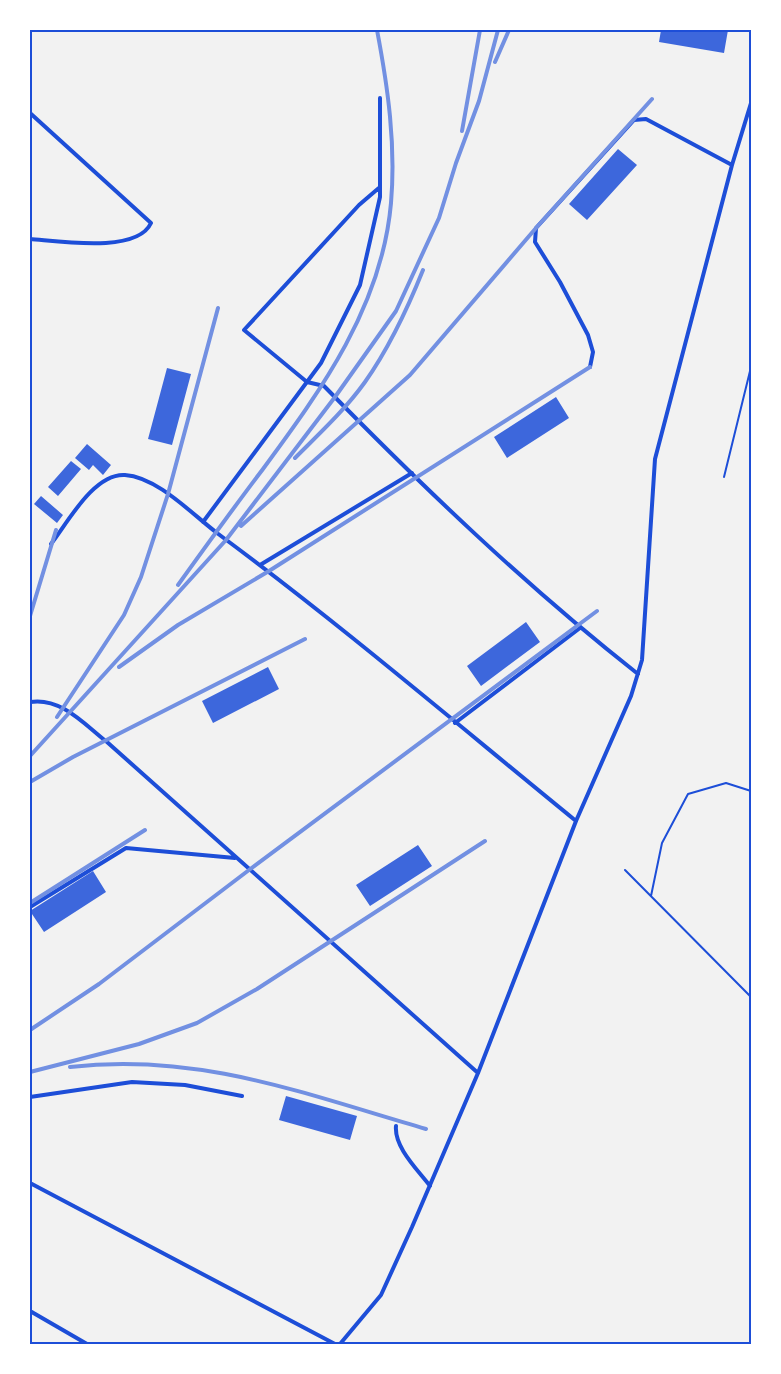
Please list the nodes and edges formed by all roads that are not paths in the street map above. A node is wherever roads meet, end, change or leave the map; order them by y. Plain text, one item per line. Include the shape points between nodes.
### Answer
1 (380, 98) dead end
2 (751, 103) edge
3 (30, 113) edge
4 (732, 165) junction
5 (380, 187) junction
6 (30, 239) edge
7 (590, 367) dead end
8 (307, 382) junction
9 (412, 473) junction
10 (203, 522) junction
11 (51, 544) dead end
12 (260, 565) junction
13 (580, 628) junction
14 (638, 674) junction
15 (30, 702) edge
16 (455, 722) junction
17 (576, 822) junction
18 (235, 858) junction
19 (30, 907) edge
20 (478, 1072) junction
21 (242, 1096) dead end
22 (30, 1097) edge
23 (396, 1126) dead end
24 (30, 1183) edge
25 (430, 1186) junction
26 (30, 1311) edge
27 (86, 1344) edge
28 (335, 1344) edge
29 (340, 1344) edge

1 - 5 lane
2 - 4 lane
3 - 6 lane via 151,223 141,234 109,243
4 - 7 lane via 646,119 634,120 536,228 535,242 588,335 593,352
4 - 14 lane via 655,459 642,660
5 - 8 lane via 360,285 321,363
5 - 8 lane via 359,205 244,330
8 - 9 lane via 324,386
8 - 10 lane
9 - 12 lane
9 - 13 lane
10 - 11 lane via 159,488 137,478 118,475 94,488
10 - 12 lane
12 - 16 lane
13 - 14 lane
13 - 16 lane
14 - 17 lane
15 - 18 lane via 46,701 70,712
16 - 17 lane
17 - 20 lane
18 - 19 lane via 126,848
18 - 20 lane
20 - 25 lane
21 - 22 lane via 185,1085 132,1082
23 - 25 lane via 395,1134 400,1145
24 - 28 lane
25 - 29 lane via 381,1295
26 - 27 lane

